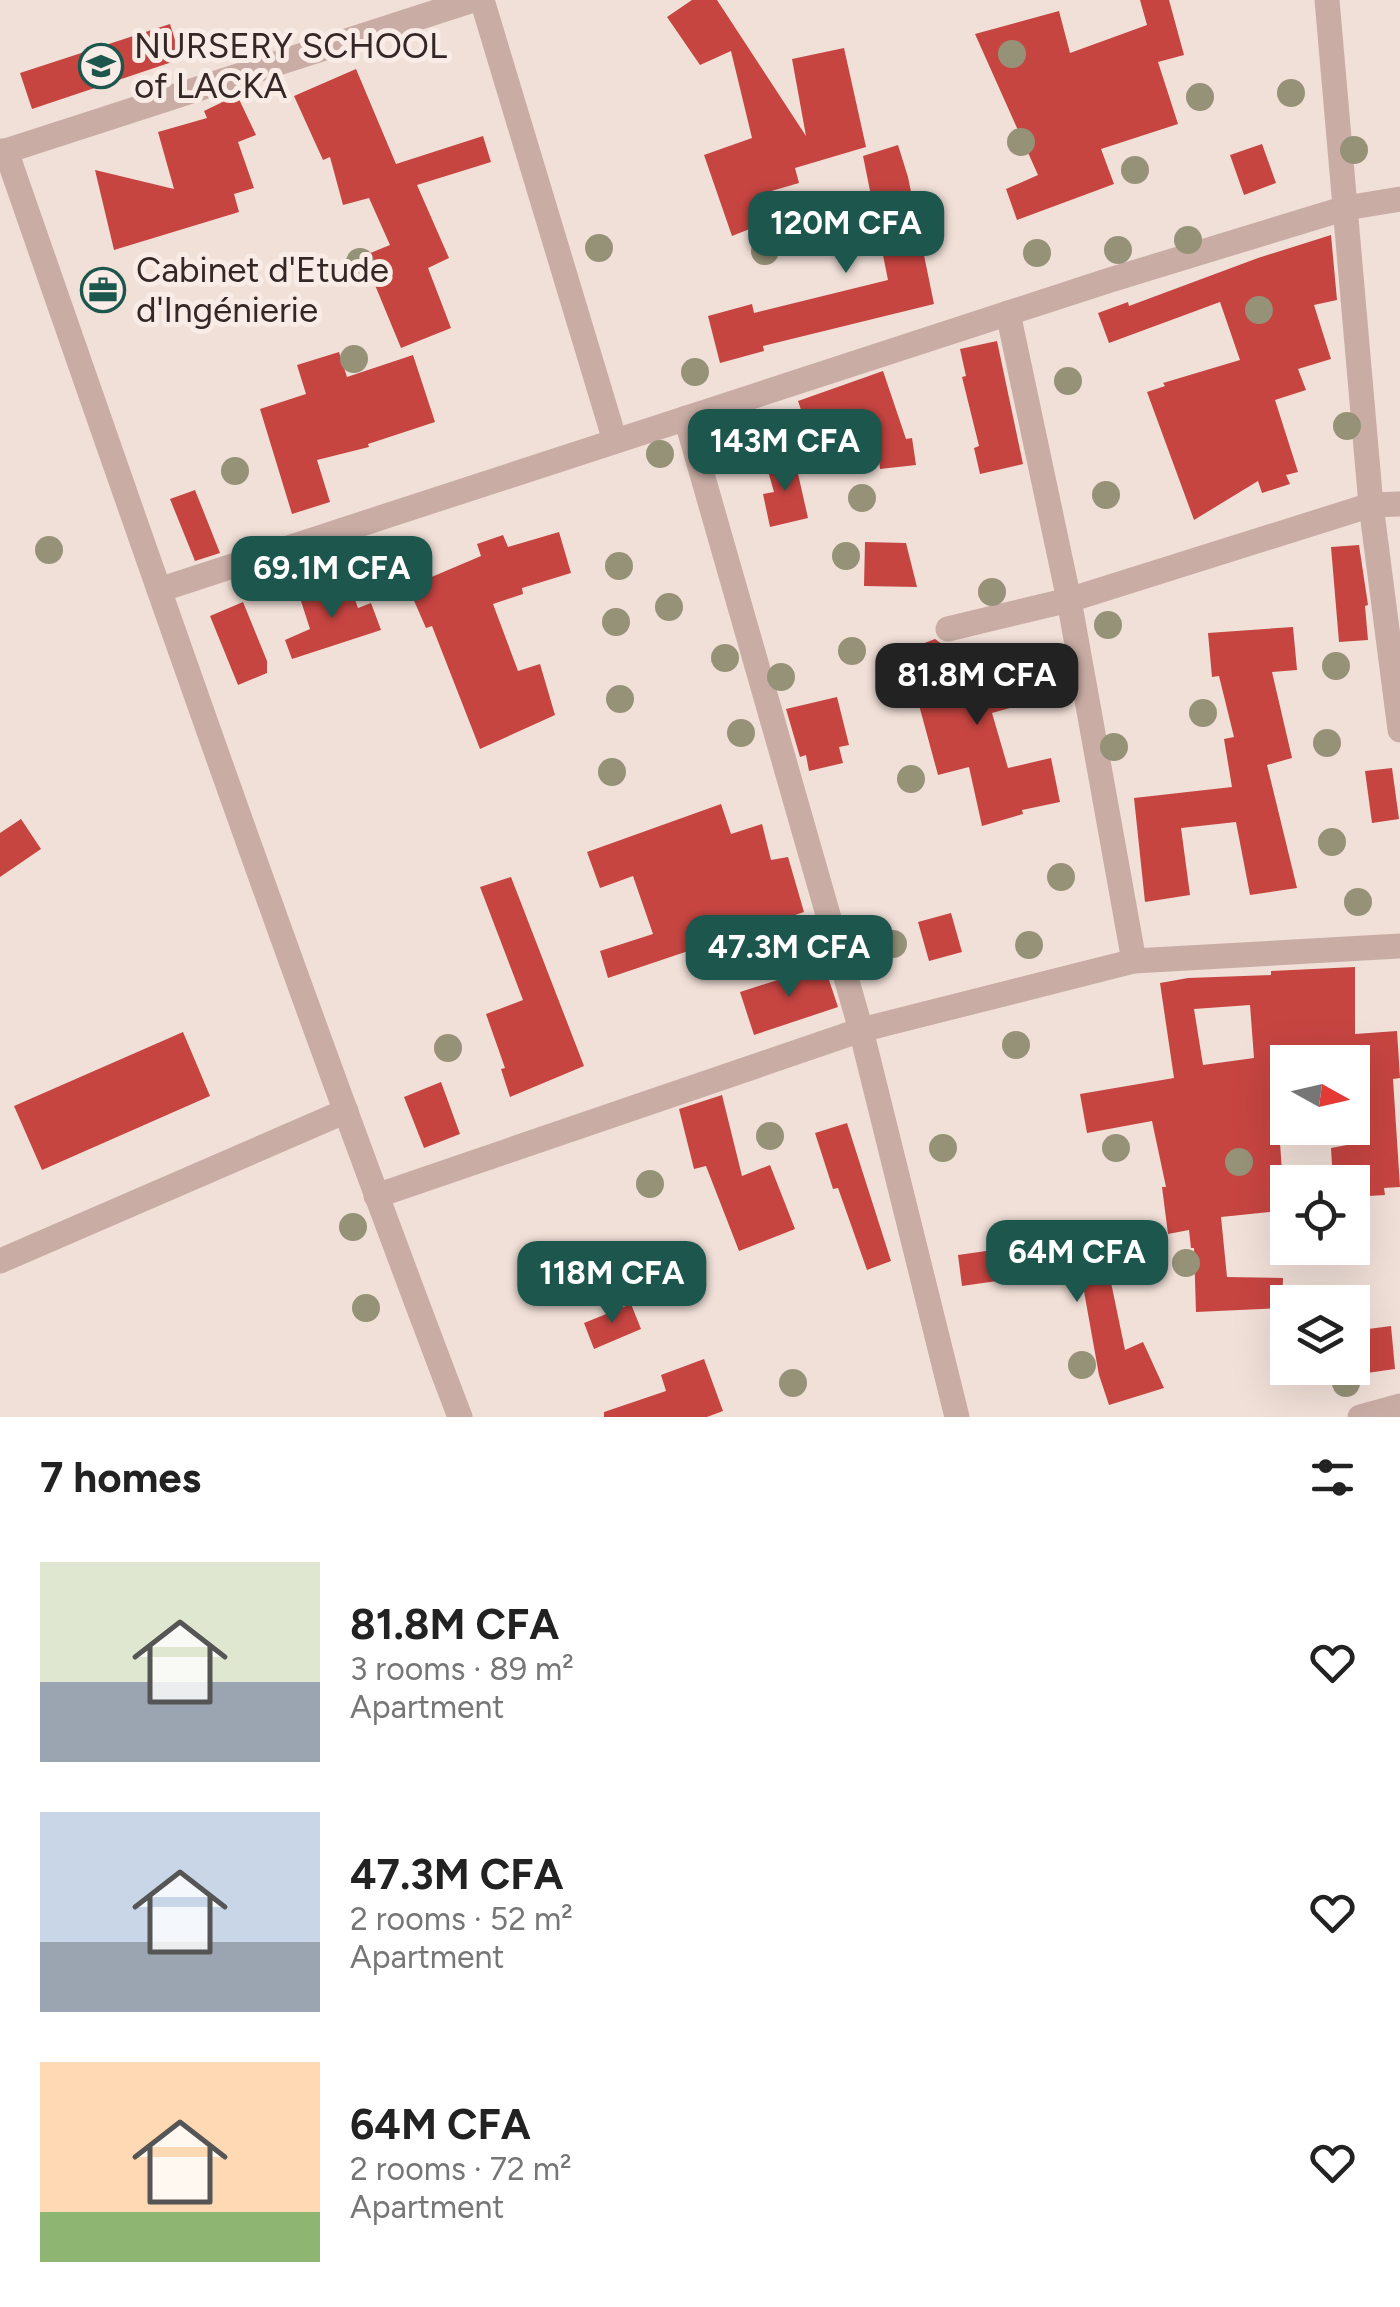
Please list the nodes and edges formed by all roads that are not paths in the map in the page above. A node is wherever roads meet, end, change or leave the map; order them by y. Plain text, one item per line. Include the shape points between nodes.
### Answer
1 (473, 0) edge
2 (482, 0) edge
3 (1327, 0) edge
4 (3, 151) edge
5 (1400, 199) edge
6 (1346, 208) junction
7 (1008, 314) junction
8 (686, 418) junction
9 (615, 441) junction
10 (1400, 504) edge
11 (1371, 505) junction
12 (159, 590) junction
13 (1070, 600) junction
14 (948, 629) dead end
15 (1400, 730) edge
16 (1400, 946) edge
17 (1134, 961) junction
18 (860, 1030) junction
19 (346, 1111) junction
20 (376, 1196) junction
21 (0, 1261) edge
22 (1400, 1406) edge
23 (460, 1417) edge
24 (957, 1417) edge
25 (1360, 1417) edge

1 - 4 street
2 - 9 street
3 - 6 street
4 - 12 street
5 - 6 street
6 - 7 street
6 - 11 street
7 - 8 street
7 - 13 street
8 - 9 street
8 - 18 street
9 - 12 street
10 - 11 street
11 - 13 street
11 - 15 street
12 - 19 street
13 - 14 street
13 - 17 street
16 - 17 street
17 - 18 street
18 - 20 street
18 - 24 street
19 - 20 street
19 - 21 street
20 - 23 street
22 - 25 street

